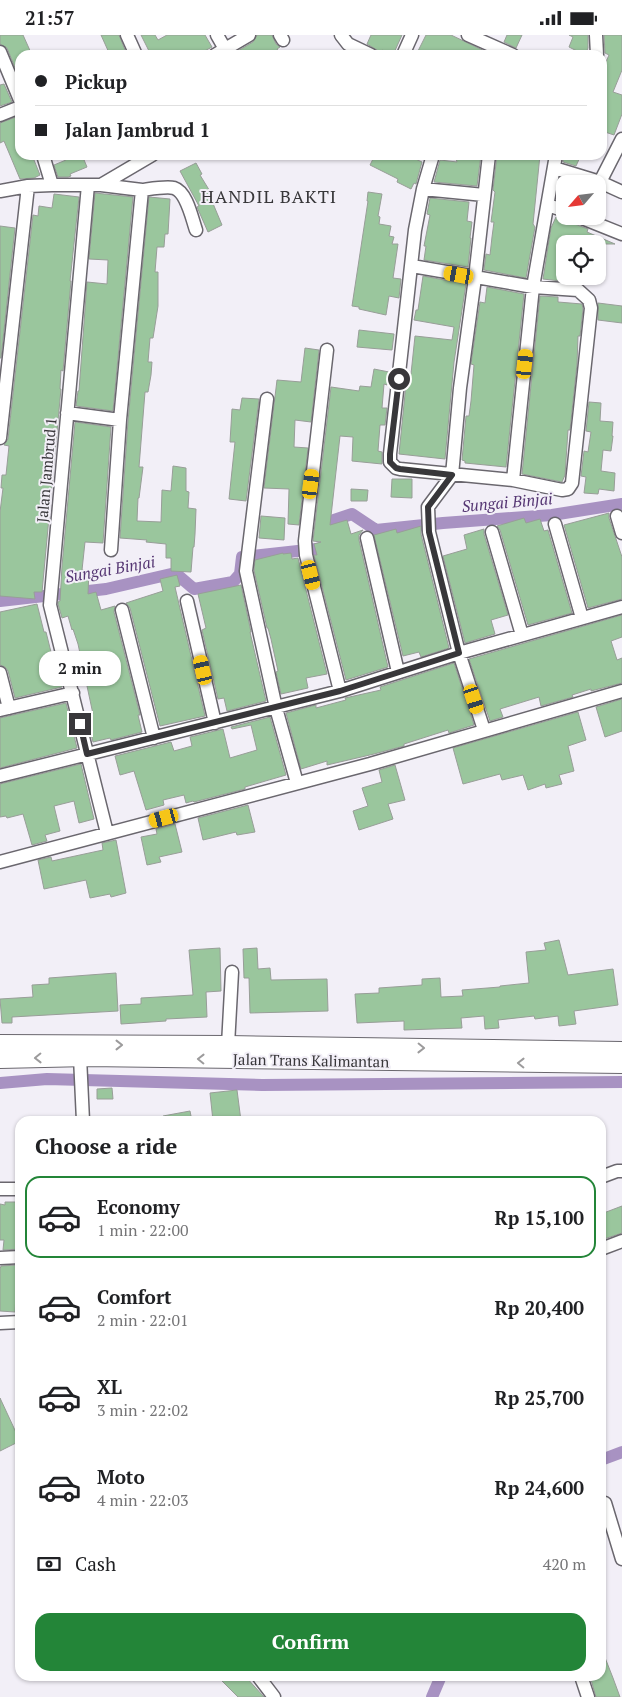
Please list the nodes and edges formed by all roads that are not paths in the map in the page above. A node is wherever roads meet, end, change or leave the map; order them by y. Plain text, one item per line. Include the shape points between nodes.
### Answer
1 (127, 35) edge
2 (217, 35) edge
3 (249, 35) edge
4 (412, 35) edge
5 (468, 35) edge
6 (596, 35) edge
7 (347, 38) edge
8 (134, 50) edge
9 (220, 50) edge
10 (223, 50) edge
11 (364, 50) edge
12 (405, 50) edge
13 (502, 50) edge
14 (597, 50) edge
15 (0, 52) edge
16 (15, 88) edge
17 (15, 109) edge
18 (0, 115) edge
19 (622, 139) edge
20 (44, 160) edge
21 (142, 160) edge
22 (432, 160) edge
23 (488, 160) edge
24 (555, 160) edge
25 (554, 168) junction
26 (577, 175) edge
27 (604, 175) edge
28 (52, 185) junction
29 (95, 185) junction
30 (606, 185) edge
31 (28, 186) junction
32 (423, 189) junction
33 (142, 190) junction
34 (0, 191) edge
35 (622, 192) edge
36 (484, 195) junction
37 (548, 205) junction
38 (556, 208) edge
39 (600, 225) edge
40 (196, 230) dead end
41 (622, 234) edge
42 (412, 266) junction
43 (475, 277) junction
44 (533, 287) junction
45 (327, 350) dead end
46 (3, 391) edge
47 (267, 399) dead end
48 (68, 413) junction
49 (120, 420) junction
50 (0, 438) edge
51 (452, 475) junction
52 (513, 480) junction
53 (617, 516) dead end
54 (555, 524) dead end
55 (492, 532) dead end
56 (622, 533) edge
57 (367, 537) dead end
58 (111, 549) dead end
59 (187, 601) dead end
60 (622, 607) edge
61 (122, 610) dead end
62 (582, 618) junction
63 (522, 635) junction
64 (459, 653) junction
65 (398, 672) junction
66 (0, 673) edge
67 (340, 691) junction
68 (622, 691) edge
69 (73, 693) junction
70 (276, 708) junction
71 (5, 709) edge
72 (216, 723) junction
73 (484, 730) junction
74 (154, 738) junction
75 (87, 754) junction
76 (0, 776) edge
77 (297, 783) junction
78 (107, 833) junction
79 (0, 862) edge
80 (232, 972) dead end
81 (0, 1044) edge
82 (228, 1045) junction
83 (622, 1051) edge
84 (0, 1059) edge
85 (80, 1060) junction
86 (622, 1064) edge
87 (83, 1115) edge
88 (622, 1171) edge
89 (606, 1175) edge
90 (0, 1189) edge
91 (15, 1189) edge
92 (622, 1241) edge
93 (606, 1247) edge
94 (0, 1257) edge
95 (15, 1257) edge
96 (15, 1322) edge
97 (0, 1323) edge
98 (606, 1506) edge
99 (622, 1559) edge
100 (262, 1681) edge
101 (583, 1681) edge
102 (274, 1697) edge
103 (588, 1697) edge

1 - 8 street
2 - 9 street
3 - 10 street
4 - 12 street
5 - 13 street
6 - 14 street
7 - 11 street
15 - 16 street
17 - 18 street
19 - 27 street
20 - 28 street
21 - 29 street
22 - 32 street
23 - 36 street
24 - 25 street
25 - 26 street
25 - 37 street
28 - 29 street
28 - 31 street
29 - 33 street
29 - 48 street, Jalan Jambrud 1
30 - 35 street
31 - 34 street
31 - 46 street
32 - 36 street
32 - 42 street
33 - 40 street via 174,188 180,192
33 - 49 street
36 - 43 street
37 - 38 street
37 - 44 street
39 - 41 street
42 - 43 street
42 - 51 street via 390,462 400,469
43 - 44 street
43 - 51 street
44 - 52 street
44 - 52 street via 578,291 589,300 591,308 570,487 562,491
45 - 67 street via 305,541
46 - 50 street
47 - 70 street via 246,571
48 - 49 street
48 - 69 street, Jalan Jambrud 1 via 50,605
49 - 58 street
51 - 52 street
51 - 64 street via 428,507 429,532
53 - 56 street
54 - 62 street
55 - 63 street
57 - 65 street
59 - 72 street
60 - 62 street
61 - 74 street
62 - 63 street
63 - 64 street
64 - 65 street
64 - 73 street
65 - 67 street
66 - 71 street
67 - 70 street
68 - 73 street
69 - 71 street
69 - 75 street, Jalan Jambrud 1
70 - 72 street
70 - 77 street
72 - 74 street
73 - 77 street
74 - 75 street
75 - 76 street
75 - 78 street, Jalan Jambrud 1
77 - 78 street
78 - 79 street
80 - 82 street
81 -> 82 highway, Jalan Trans Kalimantan
82 -> 83 highway, Jalan Trans Kalimantan
85 -> 84 highway, Jalan Trans Kalimantan
86 -> 85 highway, Jalan Trans Kalimantan
85 - 87 street
88 - 89 street
90 - 91 street
92 - 93 street
94 - 95 street
96 - 97 street
98 - 99 street
100 - 102 street
101 - 103 street

